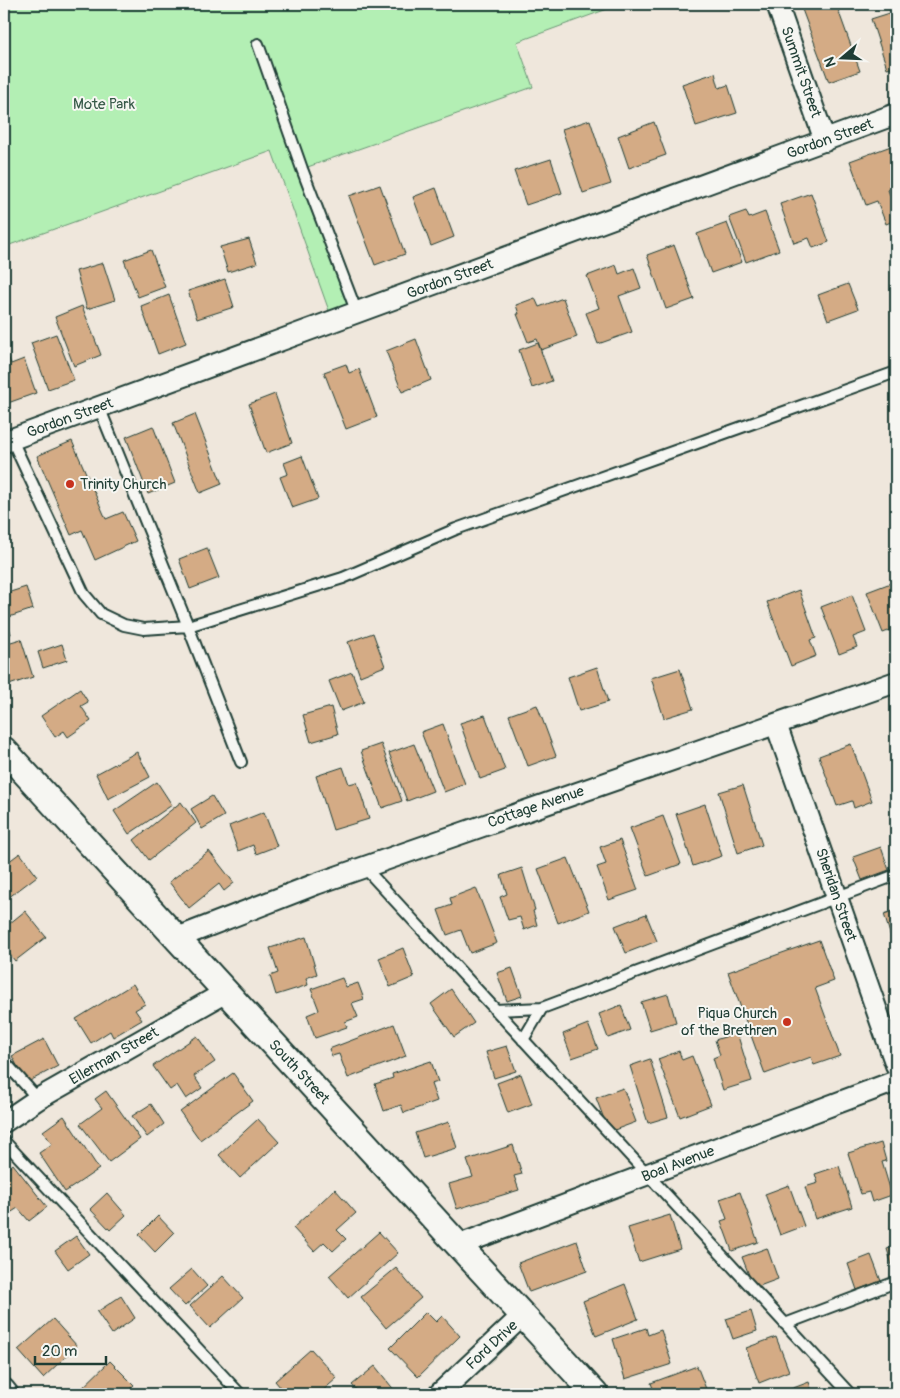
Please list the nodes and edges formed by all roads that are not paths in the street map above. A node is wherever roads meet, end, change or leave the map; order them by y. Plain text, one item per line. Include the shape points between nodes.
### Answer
1 (777, 4) edge
2 (258, 44) dead end
3 (896, 114) edge
4 (825, 141) junction
5 (357, 313) junction
6 (896, 372) edge
7 (99, 408) junction
8 (8, 441) edge
9 (188, 626) junction
10 (896, 682) edge
11 (776, 724) junction
12 (6, 757) edge
13 (241, 762) dead end
14 (364, 867) junction
15 (896, 875) edge
16 (837, 897) junction
17 (177, 938) junction
18 (226, 992) junction
19 (542, 1008) junction
20 (495, 1010) junction
21 (523, 1040) junction
22 (4, 1061) edge
23 (896, 1065) edge
24 (896, 1081) edge
25 (38, 1099) junction
26 (4, 1122) edge
27 (4, 1141) edge
28 (647, 1175) junction
29 (459, 1245) junction
30 (896, 1282) edge
31 (522, 1316) junction
32 (786, 1324) junction
33 (4, 1389) edge
34 (8, 1394) edge
35 (240, 1394) edge
36 (439, 1394) edge
37 (594, 1394) edge
38 (850, 1394) edge

1 - 4 street, Summit Street
2 - 5 lane
3 - 4 street, Gordon Street
4 - 5 street, Gordon Street
5 - 7 street, Gordon Street
6 - 9 lane via 456,529 343,578
7 - 8 street, Gordon Street
7 - 9 lane
8 - 9 lane via 84,594 101,614 124,625 144,628
9 - 13 lane
10 - 11 street, Cottage Avenue
11 - 14 street, Cottage Avenue
11 - 16 street, Sheridan Street
12 - 17 street, South Street
14 - 17 street, Cottage Avenue
14 - 20 lane
15 - 16 lane
16 - 19 lane
16 - 23 street, Sheridan Street
17 - 18 street, South Street
18 - 25 street, Ellerman Street
18 - 29 street, South Street
19 - 20 lane
19 - 21 lane
20 - 21 lane
21 - 28 lane
22 - 25 lane
24 - 28 street, Boal Avenue
25 - 26 street, Ellerman Street
27 - 35 lane
28 - 29 street, Boal Avenue
28 - 32 lane
29 - 31 street, South Street
30 - 32 lane
31 - 36 street, Ford Drive
31 - 37 street, South Street
32 - 38 lane
33 - 34 street

